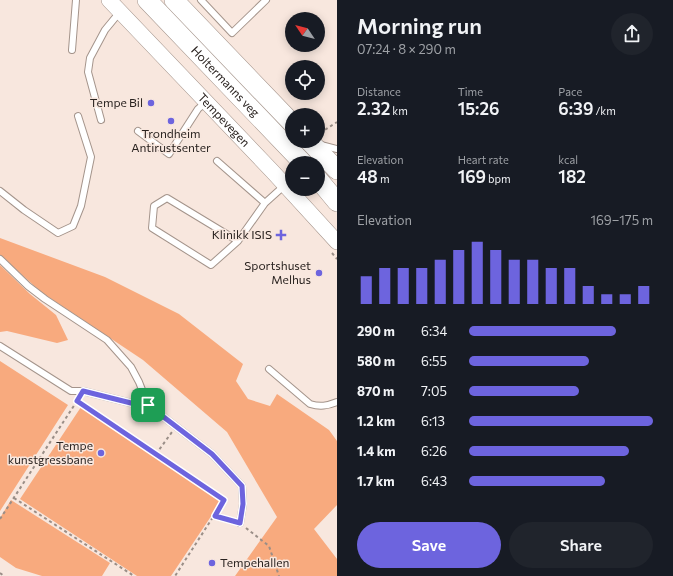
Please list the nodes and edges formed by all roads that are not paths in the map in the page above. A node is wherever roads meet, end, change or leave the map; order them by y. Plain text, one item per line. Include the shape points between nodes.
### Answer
1 (76, 0) edge
2 (109, 0) edge
3 (147, 0) edge
4 (174, 0) edge
5 (201, 0) edge
6 (266, 0) edge
7 (120, 12) junction
8 (72, 50) dead end
9 (206, 102) junction
10 (78, 116) dead end
11 (285, 116) edge
12 (101, 120) dead end
13 (138, 131) dead end
14 (325, 144) edge
15 (320, 148) edge
16 (337, 149) edge
17 (296, 156) edge
18 (217, 161) dead end
19 (337, 170) edge
20 (285, 185) joint
21 (325, 187) edge
22 (0, 191) edge
23 (295, 196) edge
24 (337, 202) edge
25 (265, 203) junction
26 (238, 241) junction
27 (337, 242) edge
28 (0, 259) edge
29 (0, 346) edge
30 (269, 369) dead end
31 (337, 402) edge
32 (148, 405) junction
33 (240, 523) road end

1 - 8 lane
2 - 7 street, Tempevegen
3 - 17 main road, Holtermanns veg
4 - 11 main road, Holtermanns veg
5 - 6 lane via 232,33
7 - 9 street, Tempevegen
7 - 12 lane via 105,30 90,58 88,72
9 - 13 lane via 198,109 169,154
9 - 20 street, Tempevegen
10 - 22 lane via 91,157 81,206 73,226 58,233
14 - 16 lane
15 - 19 main road
18 - 25 lane
20 - 25 lane
21 - 24 main road
23 - 27 street, Tempevegen
25 - 26 lane
26 - 26 lane via 167,198 154,206 152,228 211,265
28 - 32 lane via 45,299 107,340 131,367
29 - 32 lane via 71,391 83,391
30 - 31 lane via 310,404 328,406
32 - 33 lane via 212,454 242,486

